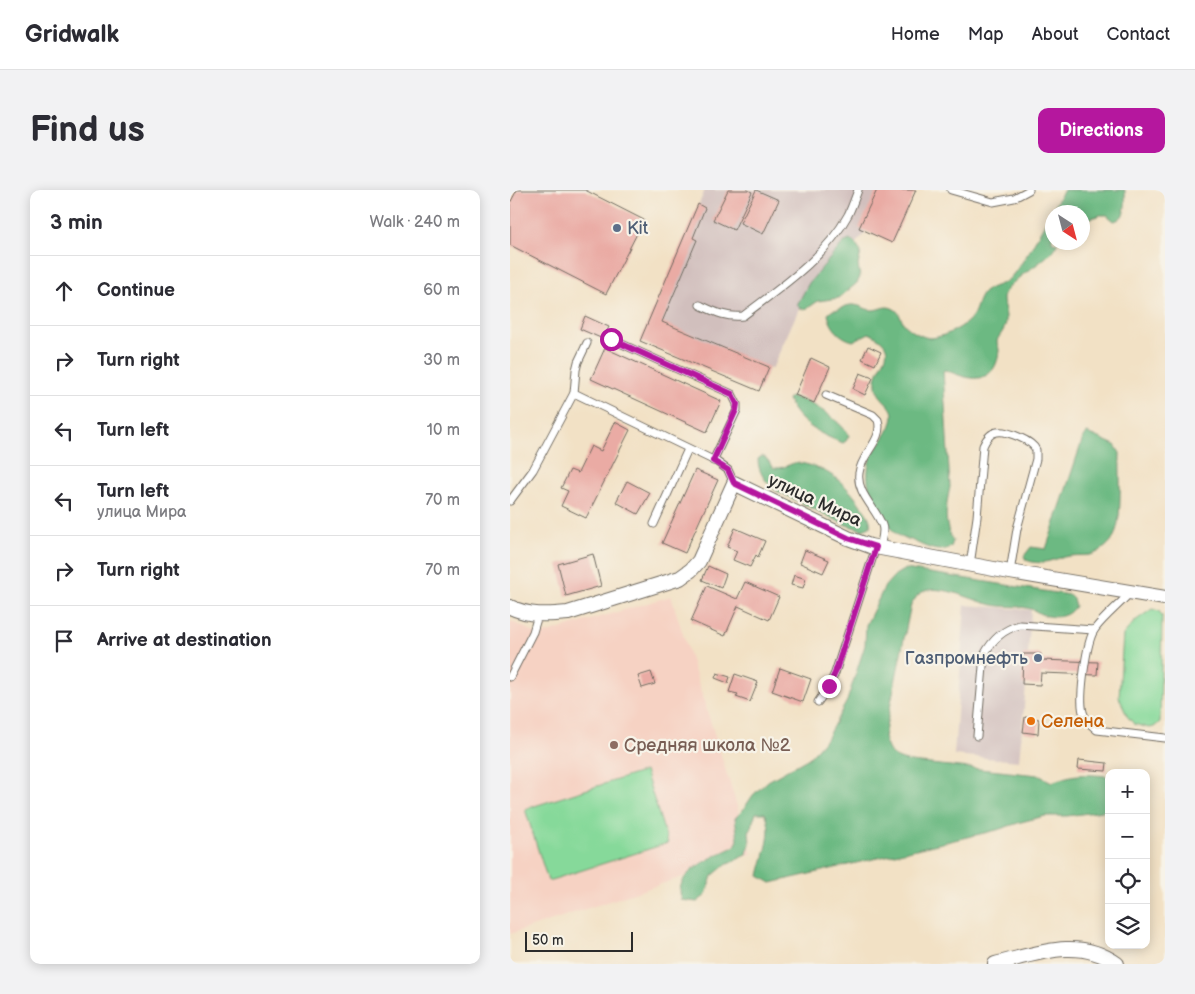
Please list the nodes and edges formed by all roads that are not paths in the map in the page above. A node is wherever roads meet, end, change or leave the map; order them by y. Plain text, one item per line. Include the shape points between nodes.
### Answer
1 (858, 190) edge
2 (951, 190) edge
3 (1029, 190) edge
4 (700, 305) dead end
5 (611, 339) dead end
6 (587, 343) dead end
7 (574, 394) junction
8 (826, 395) dead end
9 (688, 449) junction
10 (713, 461) junction
11 (734, 483) junction
12 (510, 501) edge
13 (654, 524) dead end
14 (878, 548) junction
15 (970, 565) junction
16 (1010, 572) junction
17 (1130, 593) junction
18 (1165, 598) edge
19 (510, 608) edge
20 (538, 615) junction
21 (1094, 630) junction
22 (510, 677) edge
23 (818, 702) dead end
24 (977, 736) dead end
25 (1165, 738) edge
26 (995, 964) edge
27 (1117, 964) edge

1 - 4 lane via 848,215 819,253 801,272 743,316 732,317
2 - 3 lane via 993,202 1014,198
5 - 10 lane via 732,394 736,410
6 - 7 lane via 578,362
7 - 9 lane
7 - 12 lane via 534,470
8 - 14 lane via 878,420 879,433 858,474 862,492 882,526
9 - 10 lane
9 - 13 lane
10 - 11 lane via 728,470
11 - 14 street, улица Мира via 848,538
11 - 20 street via 699,561 680,578 568,613
14 - 15 street, улица Мира
14 - 23 lane via 835,673
15 - 16 street, улица Мира
15 - 16 lane via 978,518 983,446 991,434 1004,432 1024,439 1036,451
16 - 17 street, улица Мира
17 - 18 street, улица Мира
17 - 21 lane
19 - 20 street
20 - 22 lane
21 - 24 lane via 1020,625 1002,633 984,655
21 - 25 lane via 1087,646 1083,714 1098,730
26 - 27 street via 1064,948 1090,950

